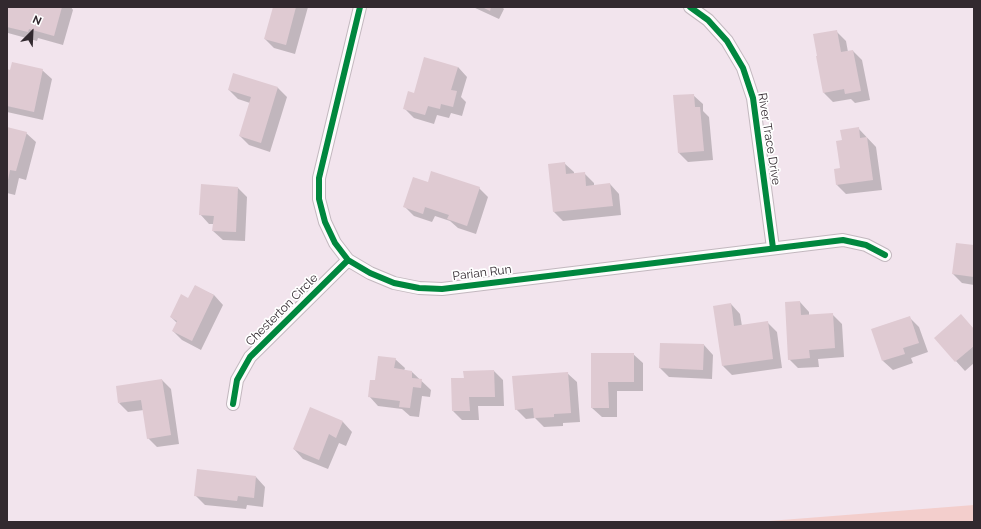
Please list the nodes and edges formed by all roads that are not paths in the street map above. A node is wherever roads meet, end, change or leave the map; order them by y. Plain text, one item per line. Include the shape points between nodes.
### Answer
1 (360, 7) edge
2 (690, 7) edge
3 (773, 248) junction
4 (885, 255) dead end
5 (348, 260) junction
6 (233, 404) dead end

1 - 5 street, Parian Run via 319,178 319,199 325,222 335,243
2 - 3 street, River Trace Drive via 708,20 727,42 743,68 753,98
3 - 4 street, Parian Run via 843,240 866,245
3 - 5 street, Parian Run via 442,289 394,283
5 - 6 street, Chesterton Circle via 250,357 237,380

